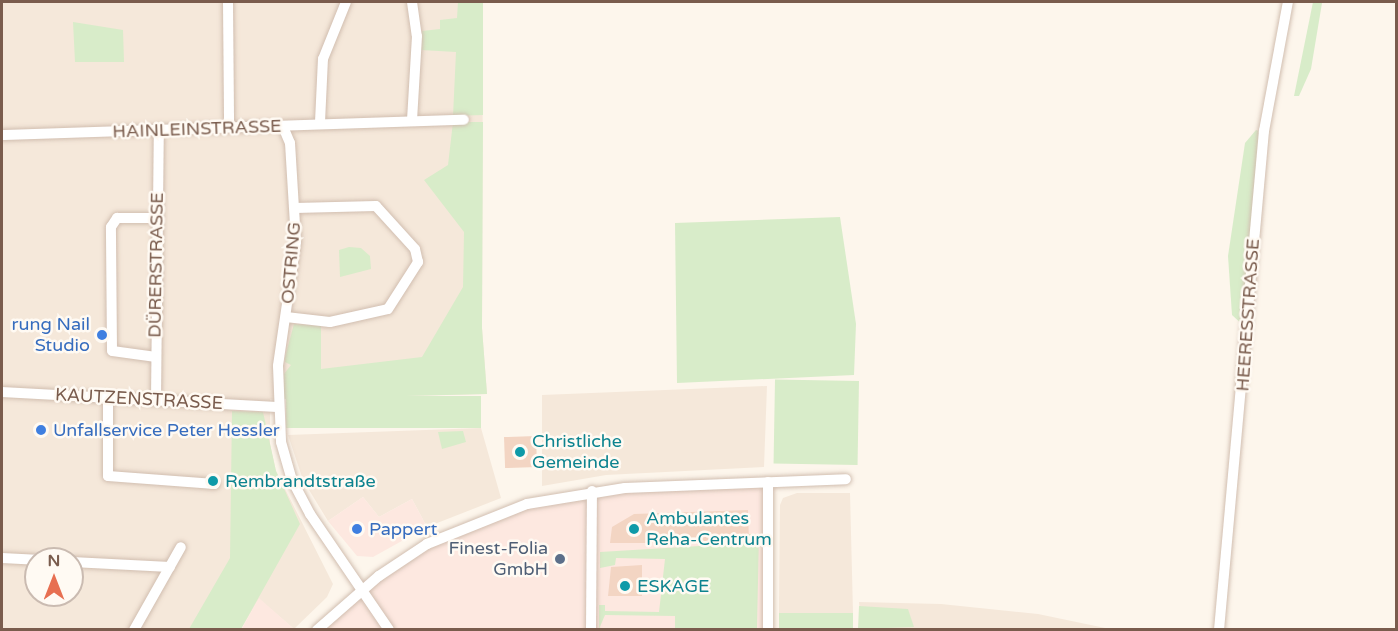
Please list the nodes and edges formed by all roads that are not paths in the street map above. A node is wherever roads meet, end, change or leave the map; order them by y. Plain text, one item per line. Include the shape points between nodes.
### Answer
1 (228, 2) edge
2 (346, 2) edge
3 (412, 2) edge
4 (1288, 2) edge
5 (412, 118) junction
6 (464, 120) dead end
7 (320, 122) junction
8 (229, 126) junction
9 (159, 129) junction
10 (284, 129) junction
11 (2, 135) edge
12 (295, 208) junction
13 (156, 218) junction
14 (286, 317) junction
15 (156, 357) junction
16 (2, 392) edge
17 (108, 398) junction
18 (156, 400) junction
19 (277, 407) junction
20 (846, 479) dead end
21 (768, 482) junction
22 (215, 484) dead end
23 (592, 491) junction
24 (181, 547) dead end
25 (2, 558) edge
26 (24, 559) edge
27 (84, 563) edge
28 (170, 567) junction
29 (361, 591) junction
30 (134, 630) edge
31 (317, 630) edge
32 (389, 630) edge
33 (591, 630) edge
34 (768, 630) edge
35 (1219, 630) edge

1 - 8 street
2 - 7 street via 323,59
3 - 5 street via 417,36
4 - 35 street, HEERESSTRASSE via 1264,131
5 - 6 street, HAINLEINSTRASSE
5 - 7 street, HAINLEINSTRASSE
7 - 10 street, HAINLEINSTRASSE
8 - 9 street, HAINLEINSTRASSE
8 - 10 street, HAINLEINSTRASSE via 270,124
9 - 11 street, HAINLEINSTRASSE
9 - 13 street, DÜRERSTRASSE
10 - 12 street, OSTRING
12 - 14 street, OSTRING via 295,262
12 - 14 street, OSTRING via 376,206 415,249 418,262 388,309 330,322
13 - 15 street, DÜRERSTRASSE
13 - 15 street via 117,218 111,227 112,351
14 - 19 street, OSTRING
15 - 18 street, DÜRERSTRASSE
16 - 17 street, KAUTZENSTRASSE
17 - 18 street, KAUTZENSTRASSE
17 - 22 street via 108,476
18 - 19 street, KAUTZENSTRASSE
19 - 29 street, OSTRING via 293,482
20 - 21 street
21 - 23 street
21 - 34 street
23 - 29 street via 527,504 471,523 407,556
23 - 33 street
24 - 28 street
25 - 26 street
27 - 28 street
28 - 30 street
29 - 31 street
29 - 32 street, OSTRING

